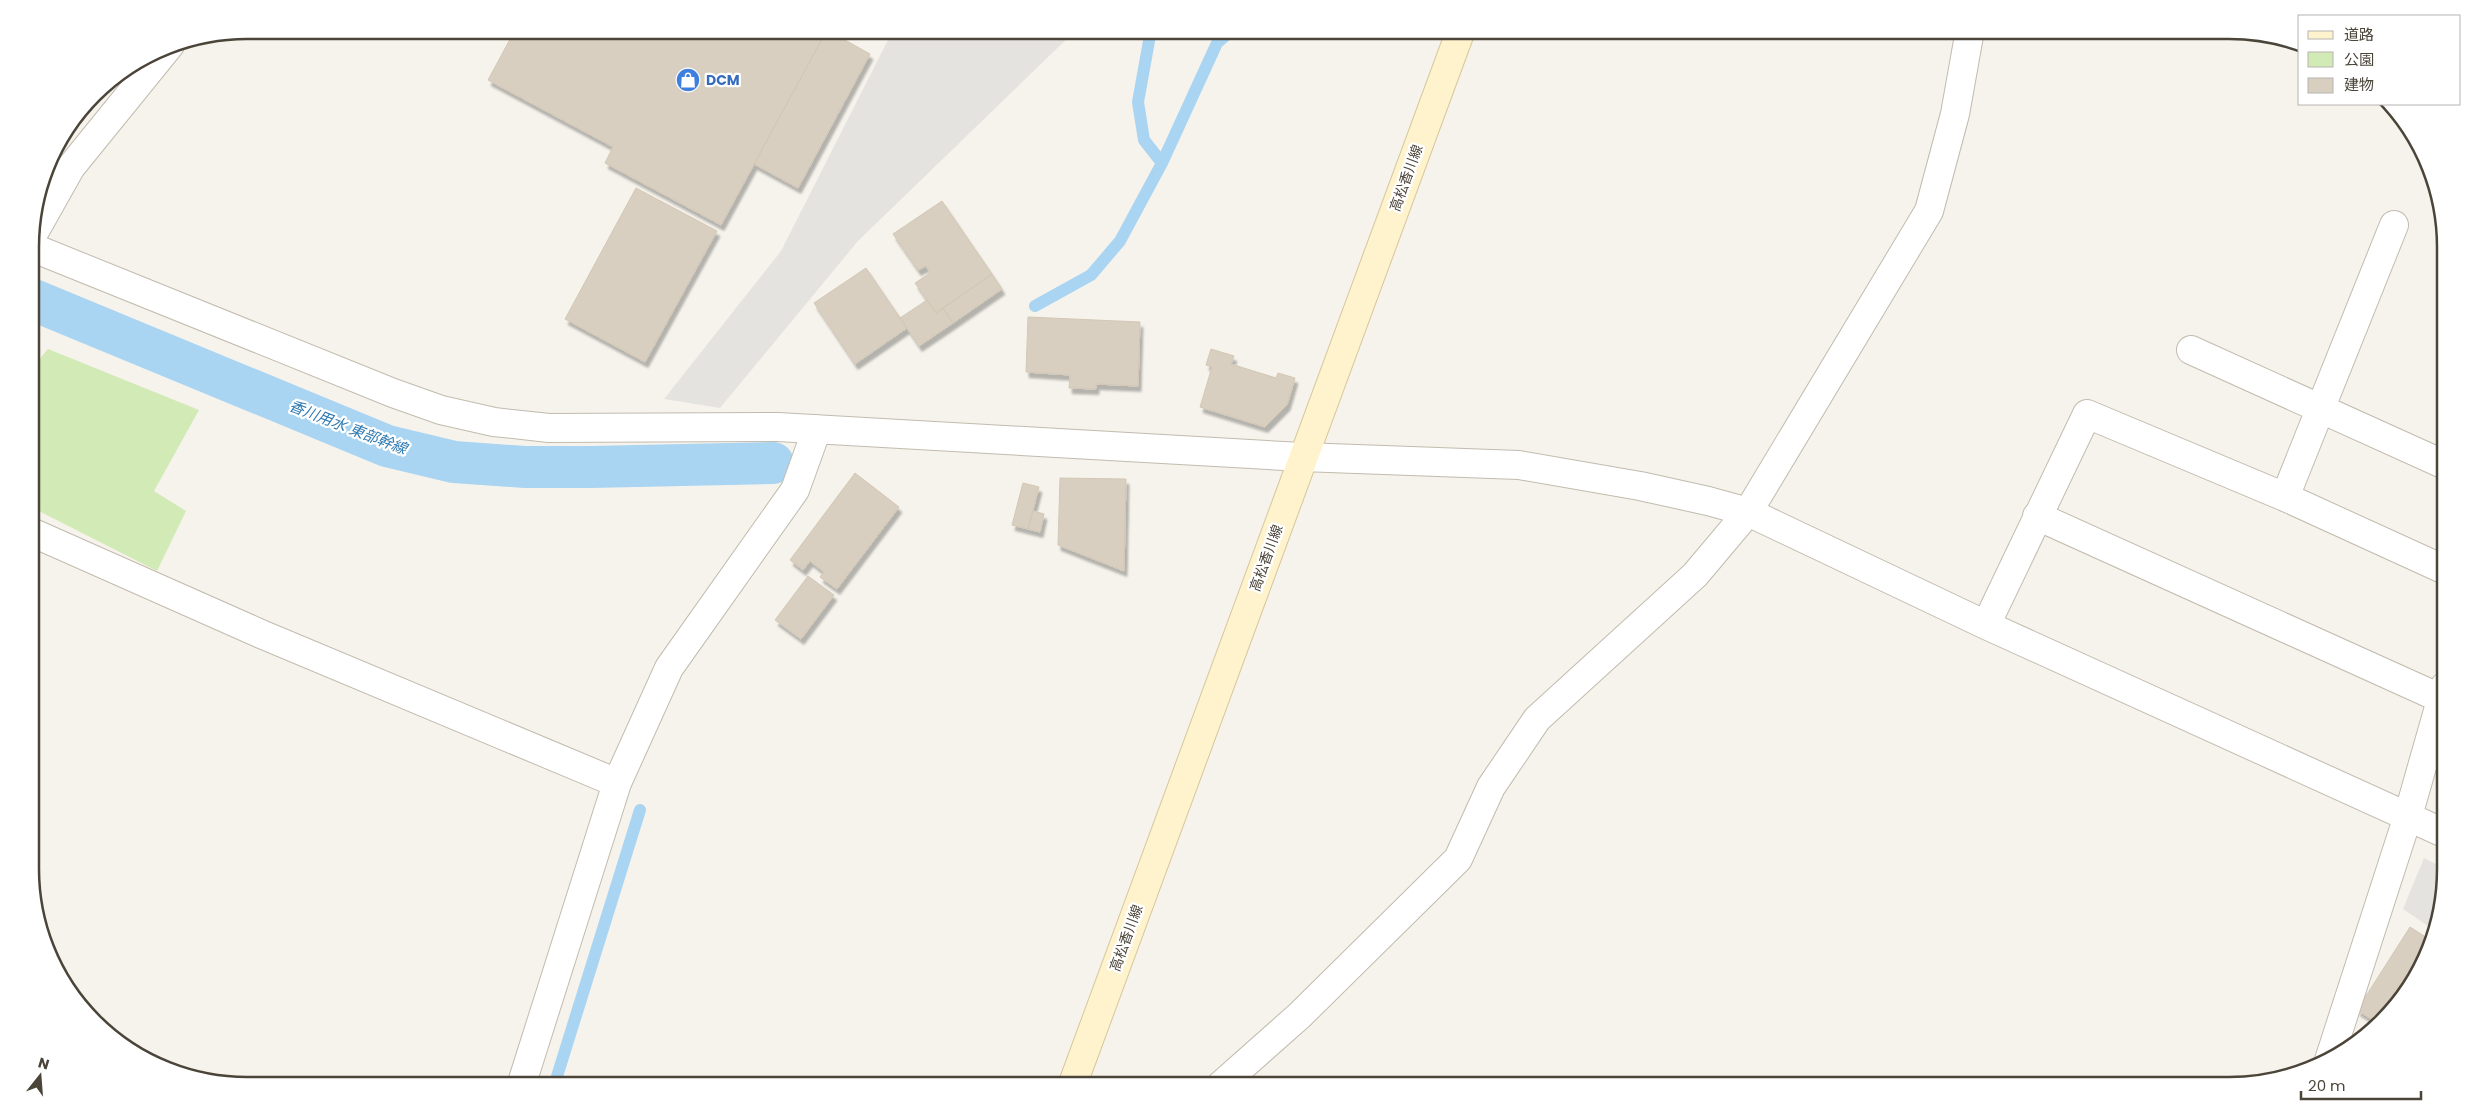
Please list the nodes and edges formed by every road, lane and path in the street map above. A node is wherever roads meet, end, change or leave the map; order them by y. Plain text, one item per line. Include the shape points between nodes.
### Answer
1 (1457, 39) edge
2 (1968, 39) edge
3 (159, 58) edge
4 (41, 219) edge
5 (2394, 225) dead end
6 (39, 251) edge
7 (2191, 350) dead end
8 (2320, 409) junction
9 (817, 429) junction
10 (1302, 457) junction
11 (2437, 461) edge
12 (2285, 497) junction
13 (1748, 512) junction
14 (2036, 516) junction
15 (39, 536) edge
16 (2437, 566) edge
17 (1986, 625) junction
18 (2437, 690) edge
19 (2437, 717) edge
20 (617, 783) junction
21 (2408, 816) junction
22 (2437, 830) edge
23 (2332, 1049) edge
24 (524, 1077) edge
25 (1075, 1077) edge
26 (1230, 1077) edge

1 - 10 main road, 高松香川線
2 - 13 street via 1955,114 1930,211
3 - 4 street via 71,167
5 - 8 street
6 - 9 street via 441,410 494,422 549,428
7 - 8 street
8 - 11 street
8 - 12 street
9 - 10 street
9 - 20 street via 795,490 669,668
10 - 13 street via 1519,464 1640,486
10 - 25 main road, 高松香川線
12 - 14 street via 2087,414
12 - 16 street
13 - 17 street
13 - 26 street via 1695,575 1536,719 1491,787 1458,859 1300,1015
14 - 17 street
14 - 18 street
15 - 20 street via 261,634
17 - 21 street
19 - 21 street
20 - 24 street
21 - 22 street
21 - 23 street

